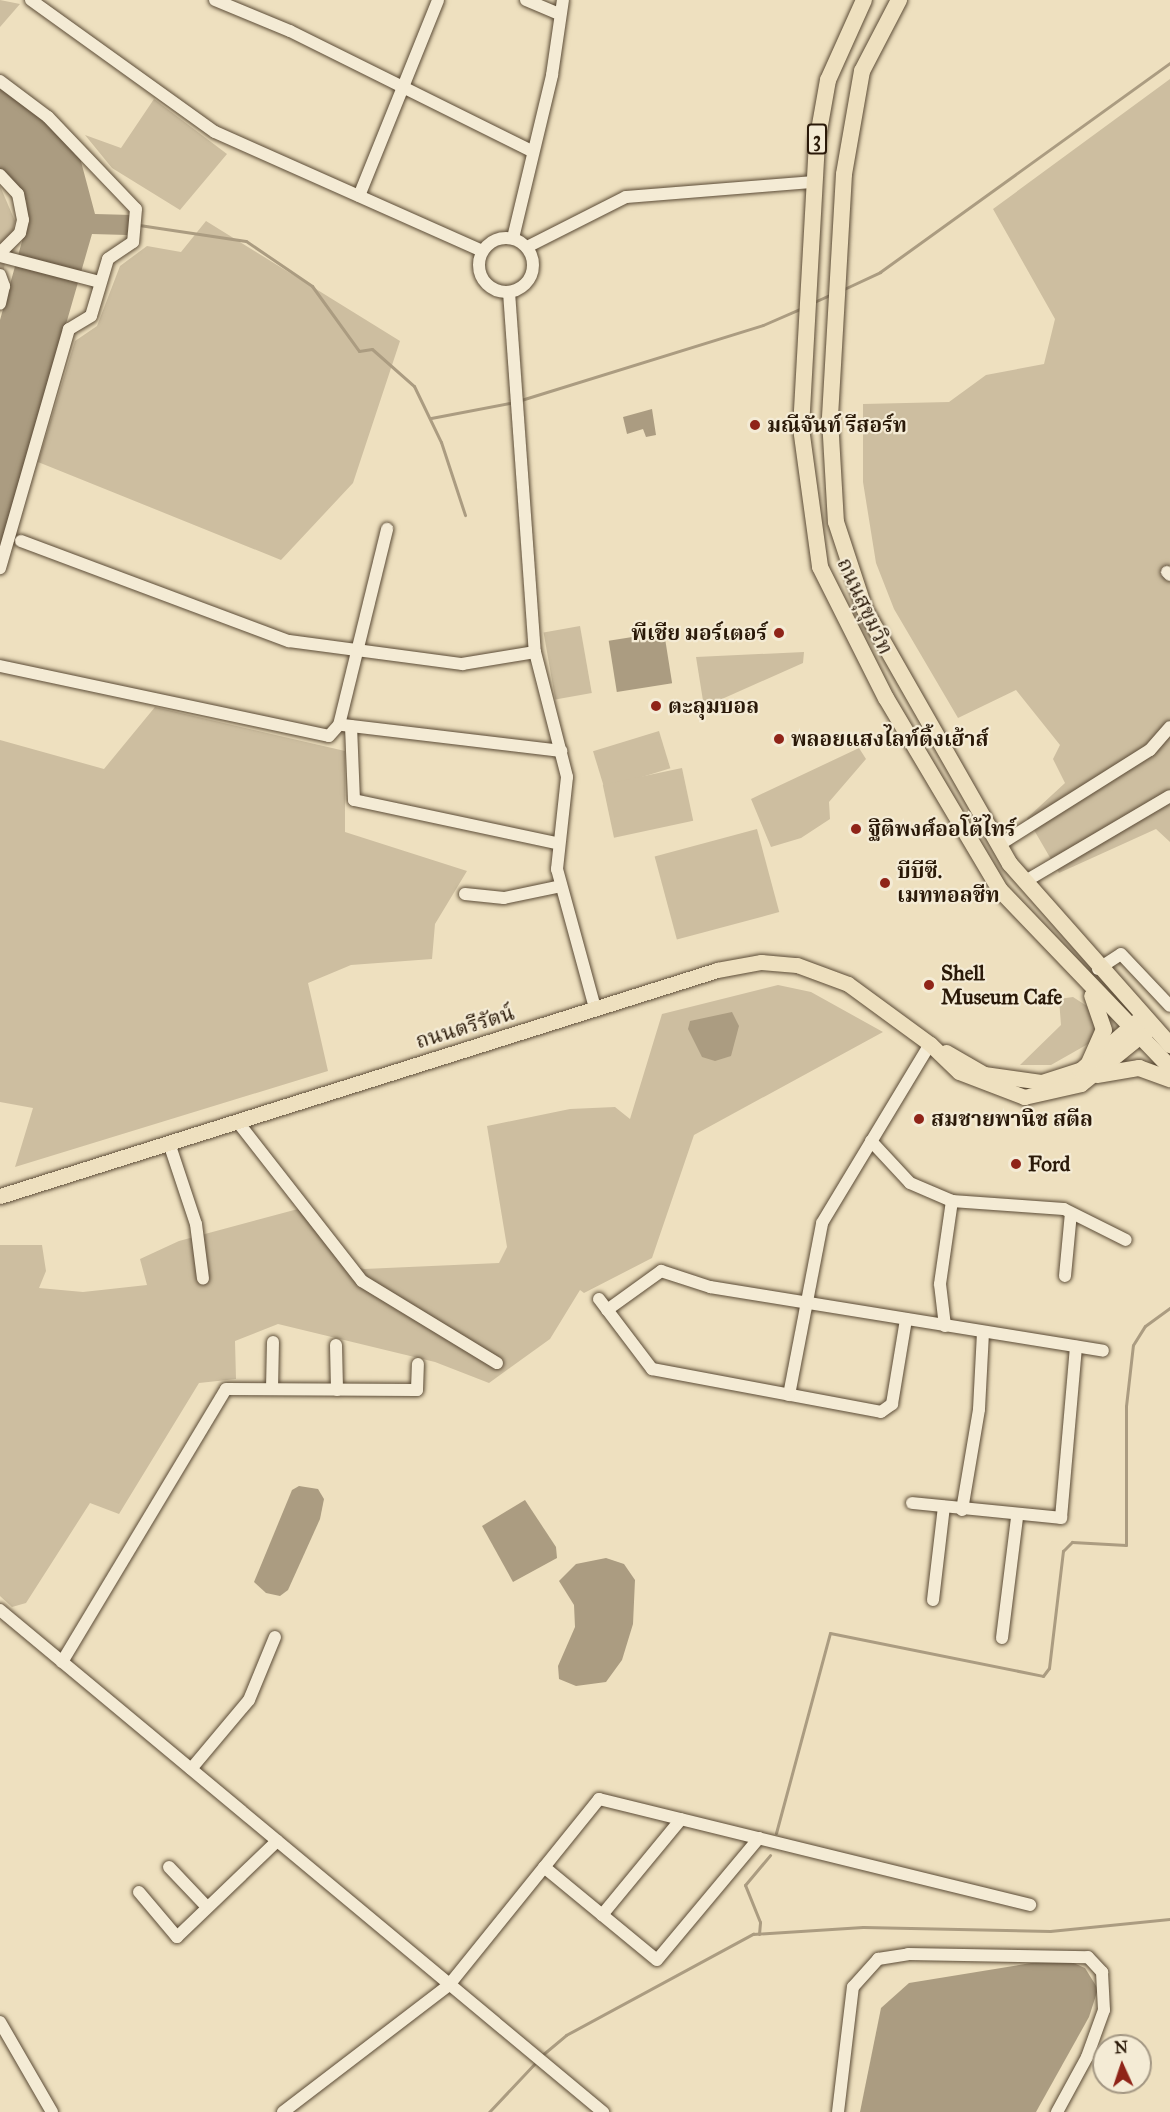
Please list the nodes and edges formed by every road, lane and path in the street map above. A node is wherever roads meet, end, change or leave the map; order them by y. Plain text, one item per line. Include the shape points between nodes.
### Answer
1 (216, 0) edge
2 (438, 0) edge
3 (526, 0) edge
4 (563, 0) edge
5 (864, 0) edge
6 (899, 0) edge
7 (36, 2) edge
8 (557, 13) junction
9 (0, 81) edge
10 (402, 87) junction
11 (532, 151) junction
12 (0, 175) edge
13 (814, 182) junction
14 (359, 196) junction
15 (513, 238) junction
16 (527, 247) junction
17 (482, 251) junction
18 (3, 255) edge
19 (0, 275) edge
20 (95, 281) junction
21 (509, 292) junction
22 (0, 304) edge
23 (387, 529) dead end
24 (21, 541) dead end
25 (0, 568) edge
26 (355, 650) junction
27 (535, 652) junction
28 (0, 666) edge
29 (345, 726) junction
30 (1169, 730) edge
31 (937, 737) junction
32 (918, 750) junction
33 (561, 751) junction
34 (1170, 796) edge
35 (556, 843) junction
36 (999, 844) junction
37 (1024, 882) junction
38 (561, 886) junction
39 (465, 894) dead end
40 (1098, 969) junction
41 (1080, 977) junction
42 (1170, 1006) edge
43 (595, 1008) junction
44 (1141, 1026) junction
45 (930, 1044) junction
46 (1170, 1045) edge
47 (1170, 1067) edge
48 (1093, 1069) junction
49 (1170, 1079) edge
50 (237, 1121) junction
51 (872, 1141) junction
52 (169, 1143) junction
53 (0, 1196) edge
54 (952, 1201) junction
55 (1071, 1213) junction
56 (1126, 1240) dead end
57 (1065, 1276) dead end
58 (204, 1279) dead end
59 (599, 1299) dead end
60 (808, 1304) junction
61 (607, 1310) junction
62 (906, 1319) junction
63 (945, 1326) junction
64 (983, 1332) junction
65 (273, 1342) dead end
66 (336, 1345) dead end
67 (1076, 1347) junction
68 (1103, 1351) dead end
69 (497, 1363) dead end
70 (418, 1364) dead end
71 (272, 1389) junction
72 (337, 1390) junction
73 (789, 1395) junction
74 (912, 1503) dead end
75 (944, 1507) junction
76 (962, 1510) junction
77 (1017, 1517) junction
78 (933, 1600) dead end
79 (0, 1610) edge
80 (275, 1637) dead end
81 (1002, 1638) dead end
82 (62, 1662) junction
83 (191, 1769) junction
84 (681, 1819) junction
85 (759, 1838) junction
86 (277, 1841) junction
87 (169, 1867) dead end
88 (544, 1867) junction
89 (139, 1892) dead end
90 (1030, 1905) dead end
91 (207, 1907) junction
92 (602, 1915) junction
93 (449, 1985) junction
94 (0, 2022) edge
95 (52, 2112) edge
96 (283, 2112) edge
97 (603, 2112) edge
98 (838, 2112) edge
99 (1057, 2112) edge

1 - 10 street
2 - 10 street
3 - 8 street
4 - 8 street
5 - 13 highway, ถนนสุขุมวิท / 3 via 828,80
6 - 31 highway, ถนนสุขุมวิท / 3 via 862,71 850,120 830,419 836,522 865,610
7 - 14 street via 215,132
8 - 11 street via 552,75
9 - 20 street via 48,117 136,213 133,242 111,255
10 - 11 street
10 - 14 street
11 - 15 street
12 - 18 street via 18,194 23,220 20,233
13 - 16 street via 634,195
13 - 32 highway, ถนนสุขุมวิท / 3 via 801,428 820,567 846,627
14 - 17 street
15 - 16 street
15 - 17 street via 497,239
16 - 21 street via 531,277
17 - 21 street via 484,281
18 - 20 street
19 - 22 street via 4,286
20 - 25 street via 91,316 69,329
21 - 27 street
23 - 26 street
24 - 26 street via 289,641
26 - 27 street via 462,664
26 - 29 street
27 - 33 street
28 - 29 street via 319,736 333,735
29 - 33 street
29 - 35 street via 354,800
30 - 36 street via 1150,750
31 - 32 highway
31 - 36 highway, ถนนสุขุมวิท / 3
32 - 41 highway, ถนนสุขุมวิท / 3 via 1000,890
33 - 35 street via 567,777
34 - 37 street
35 - 38 street
36 - 37 highway, ถนนสุขุมวิท / 3
37 - 40 highway, ถนนสุขุมวิท / 3
38 - 39 street via 504,898
38 - 43 street
40 - 42 street via 1120,954
40 - 44 highway, ถนนสุขุมวิท / 3
41 - 44 highway, ถนนสุขุมวิท / 3
41 - 48 highway via 1104,1030
43 - 45 main road, ถนนตรีรัตน์ via 717,970 761,962 797,965 848,984
43 - 50 main road, ถนนตรีรัตน์
44 - 46 highway, ถนนสุขุมวิท / 3
44 - 47 highway, ถนนสุขุมวิท / 3
44 - 48 main road, ถนนตรีรัตน์
45 - 48 main road, ถนนตรีรัตน์ via 984,1074 1021,1082
45 - 51 street
48 - 49 highway via 1126,1067
50 - 52 main road, ถนนตรีรัตน์
50 - 69 street via 362,1281
51 - 54 street via 910,1183
51 - 60 street via 822,1223
52 - 53 main road, ถนนตรีรัตน์
52 - 58 street via 195,1224
54 - 55 street
54 - 63 street via 940,1284
55 - 56 street
55 - 57 street
59 - 61 street
60 - 61 street via 710,1287 661,1271
60 - 62 street
60 - 73 street
61 - 73 street via 652,1369
62 - 63 street
62 - 73 street via 888,1410
63 - 64 street
64 - 67 street
64 - 76 street via 979,1409
65 - 71 street
66 - 72 street
67 - 68 street
67 - 77 street via 1065,1509 1054,1522
70 - 72 street via 417,1390
71 - 72 street
71 - 82 street via 226,1389
74 - 75 street
75 - 76 street
75 - 78 street
76 - 77 street
77 - 81 street
79 - 82 street
80 - 83 street via 249,1700
82 - 83 street
83 - 86 street
84 - 85 street
84 - 88 street via 599,1799
84 - 92 street
85 - 90 street
85 - 92 street via 657,1960
86 - 91 street
86 - 93 street
87 - 91 street
88 - 92 street
88 - 93 street
89 - 91 street via 177,1937
93 - 96 street
93 - 97 street
94 - 95 street
98 - 99 street via 853,1988 878,1959 909,1954 1088,1957 1102,1972 1104,2010 1087,2057

